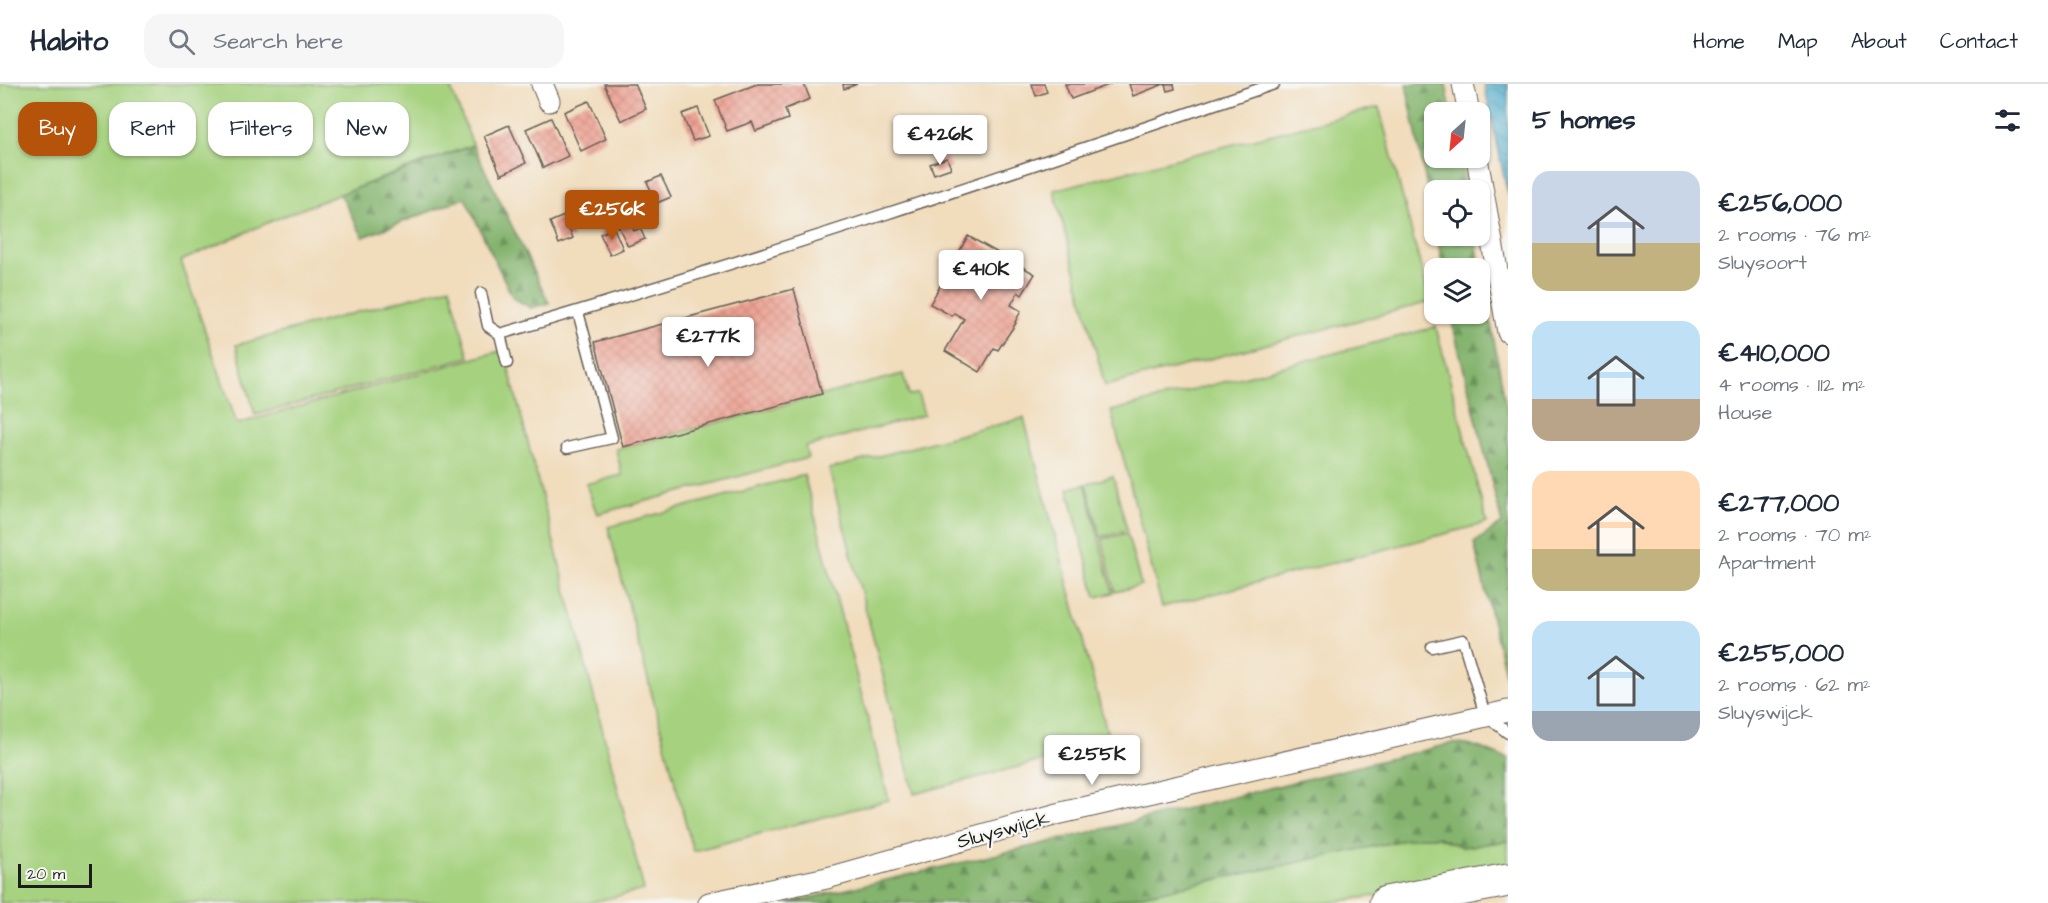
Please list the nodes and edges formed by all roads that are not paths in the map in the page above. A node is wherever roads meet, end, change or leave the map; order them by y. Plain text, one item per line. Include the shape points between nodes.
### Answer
1 (1274, 84) edge
2 (1463, 84) edge
3 (1466, 102) edge
4 (1479, 168) edge
5 (481, 293) dead end
6 (578, 312) junction
7 (1508, 332) edge
8 (500, 334) junction
9 (507, 363) dead end
10 (567, 448) dead end
11 (1432, 647) dead end
12 (1508, 711) edge
13 (1485, 716) junction
14 (1508, 733) edge
15 (1508, 880) edge
16 (709, 903) edge
17 (1386, 903) edge

1 - 6 lane via 882,216
2 - 3 street
4 - 7 street
5 - 8 lane via 488,326
6 - 8 lane
6 - 10 lane via 612,438
8 - 9 lane
11 - 13 lane via 1463,640
12 - 13 street, Sluyswijck
13 - 14 lane
13 - 16 street, Sluyswijck via 1061,813 827,878
15 - 17 main road

